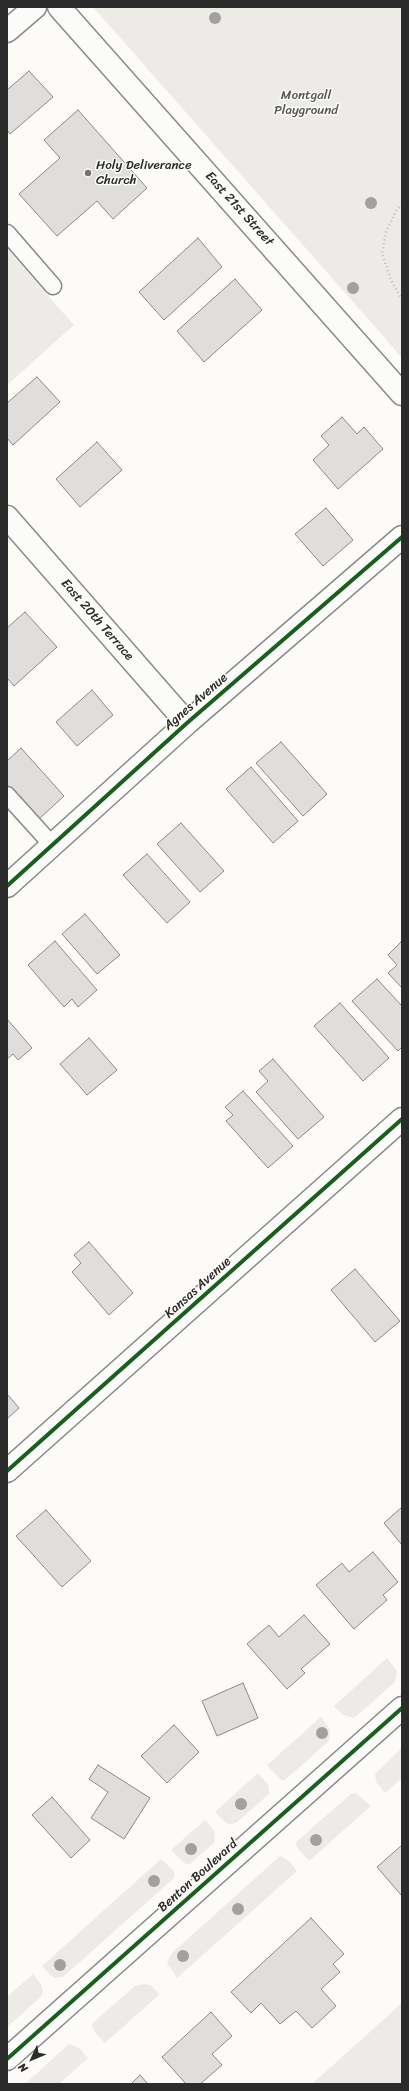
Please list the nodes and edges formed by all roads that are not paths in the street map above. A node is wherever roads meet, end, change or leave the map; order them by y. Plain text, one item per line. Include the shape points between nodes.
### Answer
1 (35, 7) edge
2 (59, 7) edge
3 (7, 31) edge
4 (7, 233) edge
5 (53, 286) dead end
6 (402, 394) edge
7 (7, 516) edge
8 (402, 537) edge
9 (187, 723) junction
10 (7, 795) edge
11 (52, 846) junction
12 (7, 886) edge
13 (402, 1119) edge
14 (7, 1471) edge
15 (402, 1708) edge
16 (7, 2059) edge

1 - 3 street
2 - 6 street, East 21st Street
4 - 5 lane
7 - 9 street, East 20th Terrace
8 - 9 street, Agnes Avenue
9 - 11 street, Agnes Avenue
10 - 11 lane
11 - 12 street, Agnes Avenue
13 - 14 street, Kansas Avenue
15 - 16 street, Benton Boulevard

